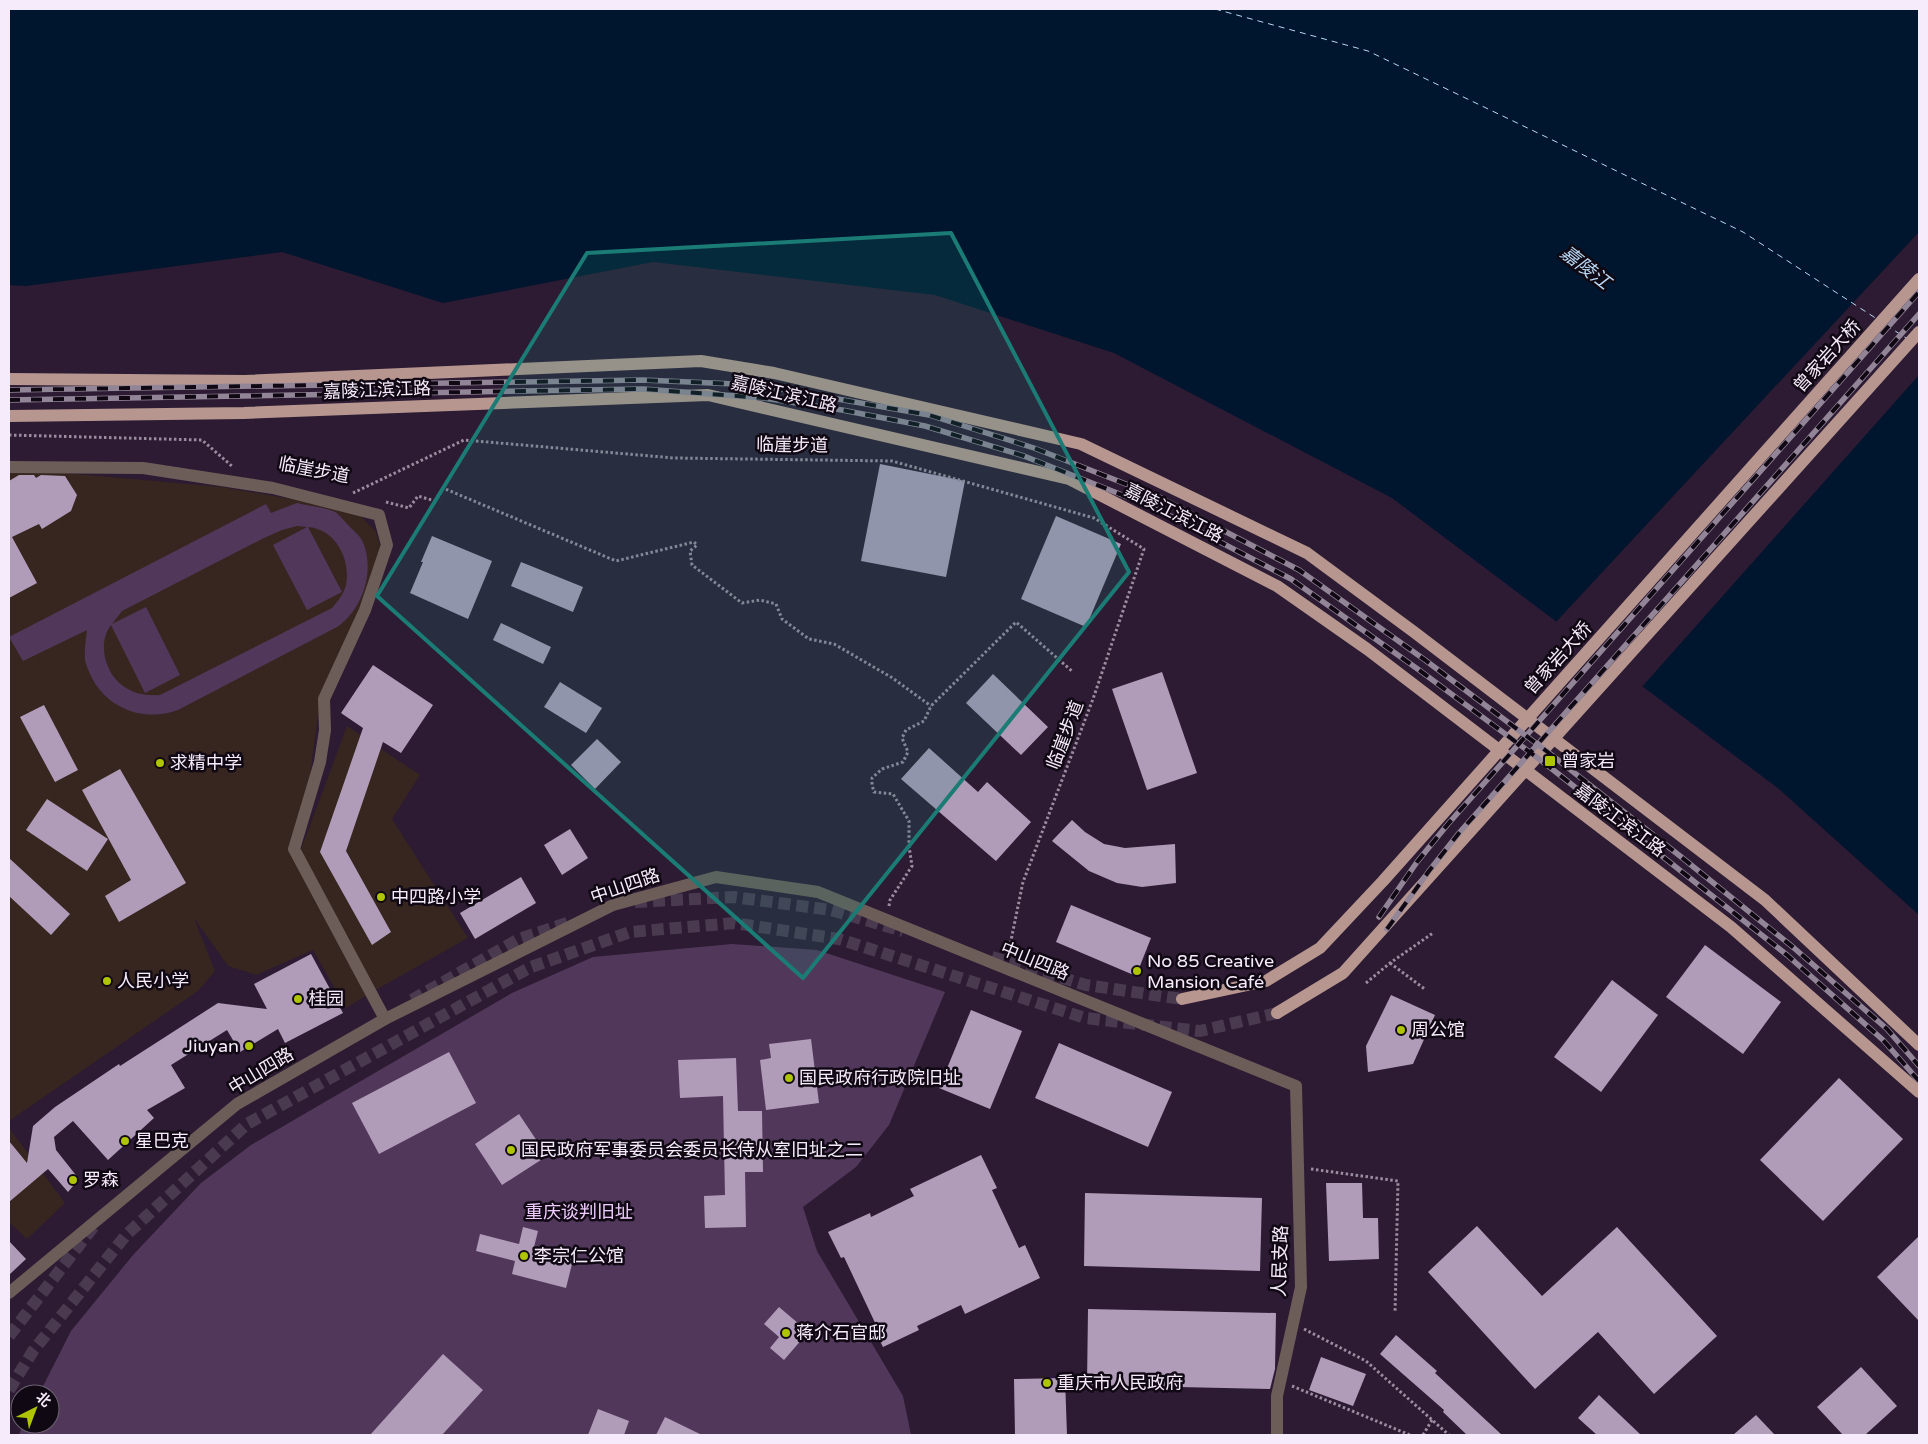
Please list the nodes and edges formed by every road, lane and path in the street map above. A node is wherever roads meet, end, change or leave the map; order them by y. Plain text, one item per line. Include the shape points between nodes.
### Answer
1 (1919, 279) edge
2 (1919, 332) edge
3 (9, 379) edge
4 (9, 416) edge
5 (9, 434) edge
6 (9, 467) edge
7 (234, 468) dead end
8 (363, 495) dead end
9 (381, 500) dead end
10 (1073, 672) dead end
11 (931, 706) junction
12 (885, 919) junction
13 (1433, 934) dead end
14 (1390, 963) junction
15 (1005, 968) junction
16 (1366, 983) dead end
17 (1426, 990) dead end
18 (1182, 998) tunnel mouth
19 (1277, 1013) tunnel mouth
20 (385, 1019) junction
21 (1919, 1045) edge
22 (1296, 1086) joint
23 (1919, 1092) edge
24 (1298, 1168) junction
25 (9, 1292) edge
26 (1395, 1313) dead end
27 (1293, 1324) junction
28 (1280, 1381) junction
29 (1432, 1420) junction
30 (1277, 1435) edge
31 (1410, 1435) edge
32 (1423, 1435) edge
33 (1449, 1435) edge

1 - 18 main road, 曾家岩大桥 via 1320,948 1266,981
2 - 19 main road via 1343,973
3 - 21 main road, 嘉陵江滨江路 via 245,381 700,361 774,373 1081,444 1307,553 1765,900
4 - 23 main road, 嘉陵江滨江路 via 244,413 708,395 1069,479 1278,586 1366,649 1730,927
5 - 7 path via 202,440
6 - 20 street via 143,468 273,488 379,515 387,545 366,610 324,699 325,730 320,762 294,849
8 - 15 path, 临崖步道 via 353,493 464,440 674,458 892,460 1094,518 1144,549 1094,699 1023,882
9 - 11 path via 409,508 418,496 435,501 443,488 616,561 694,542 697,545 690,551 692,565 742,603 760,600 776,604 782,619 809,640 834,644 891,677
10 - 11 path via 1016,622
11 - 12 path via 924,721 906,730 902,738 908,752 903,762 882,769 872,778 874,792 893,794 909,821 912,866 890,900
12 - 15 street, 中山四路
12 - 20 street, 中山四路 via 818,892 716,877 613,905
13 - 14 path
14 - 16 path
14 - 17 path
15 - 22 street, 中山四路
20 - 25 street, 中山四路 via 237,1104
22 - 24 street, 人民支路
24 - 26 path via 1398,1181
24 - 27 street, 人民支路 via 1301,1287
27 - 28 street, 人民支路
27 - 29 path via 1366,1361
28 - 30 street, 人民支路
28 - 31 path
29 - 32 path
29 - 33 path

